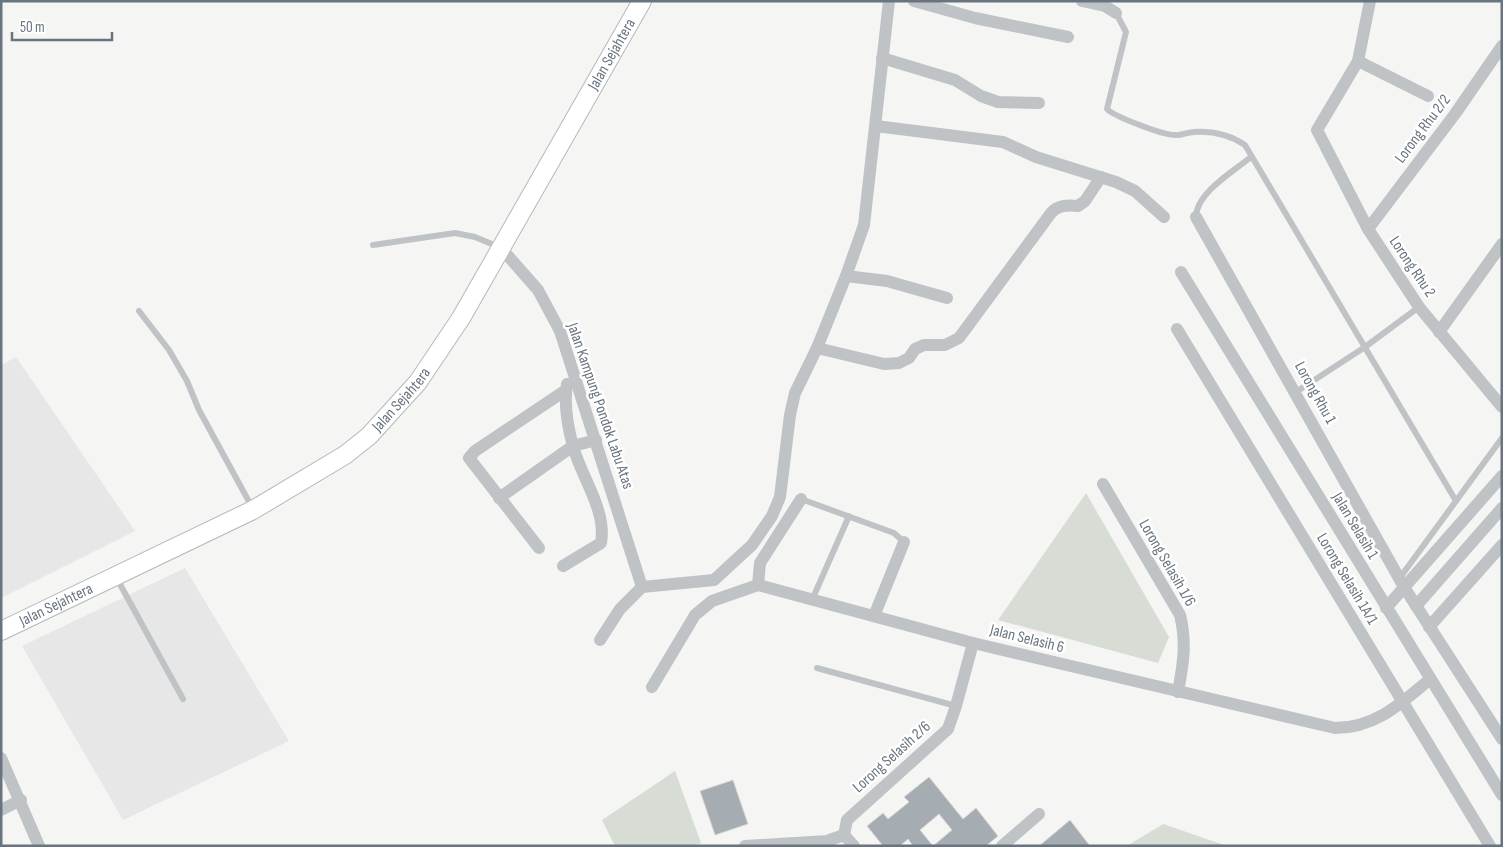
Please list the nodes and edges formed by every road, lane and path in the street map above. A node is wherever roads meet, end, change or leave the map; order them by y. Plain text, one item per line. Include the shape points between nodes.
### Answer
1 (642, 1) edge
2 (889, 1) edge
3 (914, 1) edge
4 (1082, 1) edge
5 (1370, 1) edge
6 (1116, 13) joint
7 (1068, 37) dead end
8 (1502, 46) edge
9 (882, 58) junction
10 (1358, 61) junction
11 (1428, 96) dead end
12 (1039, 103) dead end
13 (876, 126) junction
14 (1251, 157) junction
15 (1101, 177) junction
16 (1164, 217) dead end
17 (1196, 217) joint
18 (1368, 229) junction
19 (1502, 244) edge
20 (373, 245) dead end
21 (501, 248) junction
22 (1181, 272) dead end
23 (846, 276) junction
24 (946, 298) dead end
25 (1419, 307) junction
26 (139, 311) dead end
27 (1177, 328) dead end
28 (1439, 332) junction
29 (1365, 347) junction
30 (817, 348) junction
31 (571, 362) junction
32 (566, 390) junction
33 (1296, 392) junction
34 (1502, 407) edge
35 (1502, 438) edge
36 (596, 440) junction
37 (573, 446) junction
38 (1502, 476) edge
39 (1103, 484) dead end
40 (500, 498) junction
41 (801, 499) joint
42 (1456, 501) junction
43 (1502, 508) edge
44 (254, 510) junction
45 (848, 516) junction
46 (904, 542) joint
47 (1502, 545) edge
48 (538, 548) dead end
49 (563, 566) dead end
50 (116, 576) junction
51 (714, 580) junction
52 (1402, 583) junction
53 (758, 585) junction
54 (642, 587) junction
55 (728, 594) junction
56 (812, 600) junction
57 (1416, 606) junction
58 (1386, 608) junction
59 (874, 616) junction
60 (1429, 627) junction
61 (1, 631) edge
62 (600, 640) dead end
63 (972, 643) junction
64 (817, 668) dead end
65 (1430, 680) junction
66 (652, 687) dead end
67 (1178, 692) junction
68 (183, 699) dead end
69 (1402, 702) junction
70 (956, 706) junction
71 (1501, 736) edge
72 (1, 758) edge
73 (1502, 795) edge
74 (21, 800) junction
75 (1, 810) edge
76 (1039, 814) dead end
77 (844, 835) junction
78 (40, 846) edge
79 (745, 846) edge
80 (854, 846) edge
81 (1002, 846) edge
82 (1490, 846) edge

1 - 21 main road, Jalan Sejahtera
2 - 9 street
3 - 7 street via 975,18
4 - 6 street via 1105,6
5 - 10 street
6 - 14 lane via 1126,32 1107,109 1165,134 1178,136 1211,132 1238,140 1245,144
8 - 18 street, Lorong Rhu 2/2
9 - 12 street via 955,80 998,102
9 - 13 street
10 - 11 street
10 - 18 street, Lorong Rhu 2 via 1317,130
13 - 15 street via 1003,142 1036,157
13 - 23 street via 864,225
14 - 17 lane via 1205,194 1196,207
14 - 29 lane
15 - 16 street via 1136,191
15 - 30 street via 1078,206 1066,205 1055,209 959,338 945,345 924,345 899,363 884,364
17 - 33 street, Lorong Rhu 1
18 - 25 street, Lorong Rhu 2
19 - 28 street
20 - 21 lane via 455,233
21 - 31 street, Jalan Kampung Pondok Labu Atas via 538,290 560,331
21 - 44 main road, Jalan Sejahtera via 461,318 418,382 387,418 345,455
22 - 58 street, Jalan Selasih 1
23 - 24 street via 888,281
23 - 30 street
25 - 28 street, Lorong Rhu 2
25 - 29 lane
26 - 44 lane via 169,350 187,381 198,410
27 - 69 street, Lorong Selasih 1A/1
28 - 34 street, Lorong Rhu 2
29 - 33 lane
29 - 42 lane
30 - 51 street via 795,393 780,497 772,516 752,545
31 - 32 street
31 - 36 street, Jalan Kampung Pondok Labu Atas
32 - 37 street
32 - 40 street via 469,458
33 - 52 street, Lorong Rhu 1
35 - 42 lane
36 - 37 street
36 - 54 street, Jalan Kampung Pondok Labu Atas
37 - 40 street
37 - 49 street via 601,519 603,533 601,543
38 - 52 street
39 - 67 street, Lorong Selasih 1/6 via 1180,615 1185,654
40 - 48 street
41 - 45 lane
41 - 53 street via 760,563
42 - 52 lane
43 - 57 street
44 - 50 main road, Jalan Sejahtera
45 - 46 lane via 894,533
45 - 56 lane
46 - 59 street
47 - 60 street
50 - 61 main road, Jalan Sejahtera
50 - 68 lane
51 - 54 street
51 - 55 street
52 - 57 street, Lorong Rhu 1
52 - 58 street
53 - 55 street
53 - 56 street, Jalan Selasih 6
54 - 62 street via 620,609
55 - 66 street via 712,601 695,615
56 - 59 street, Jalan Selasih 6
57 - 60 street, Lorong Rhu 1
58 - 65 street, Jalan Selasih 1
59 - 63 street, Jalan Selasih 6
60 - 71 street, Lorong Rhu 1
63 - 67 street, Jalan Selasih 6
63 - 70 street, Lorong Selasih 2/6
64 - 70 lane
65 - 69 street, Jalan Selasih 6
65 - 73 street, Jalan Selasih 1
67 - 69 street, Jalan Selasih 6 via 1335,728 1368,724
69 - 82 street, Lorong Selasih 1A/1
70 - 77 street, Lorong Selasih 2/6 via 948,729 847,820
72 - 74 street
74 - 75 street
74 - 78 street
76 - 81 street
77 - 79 street via 827,841
77 - 80 street

